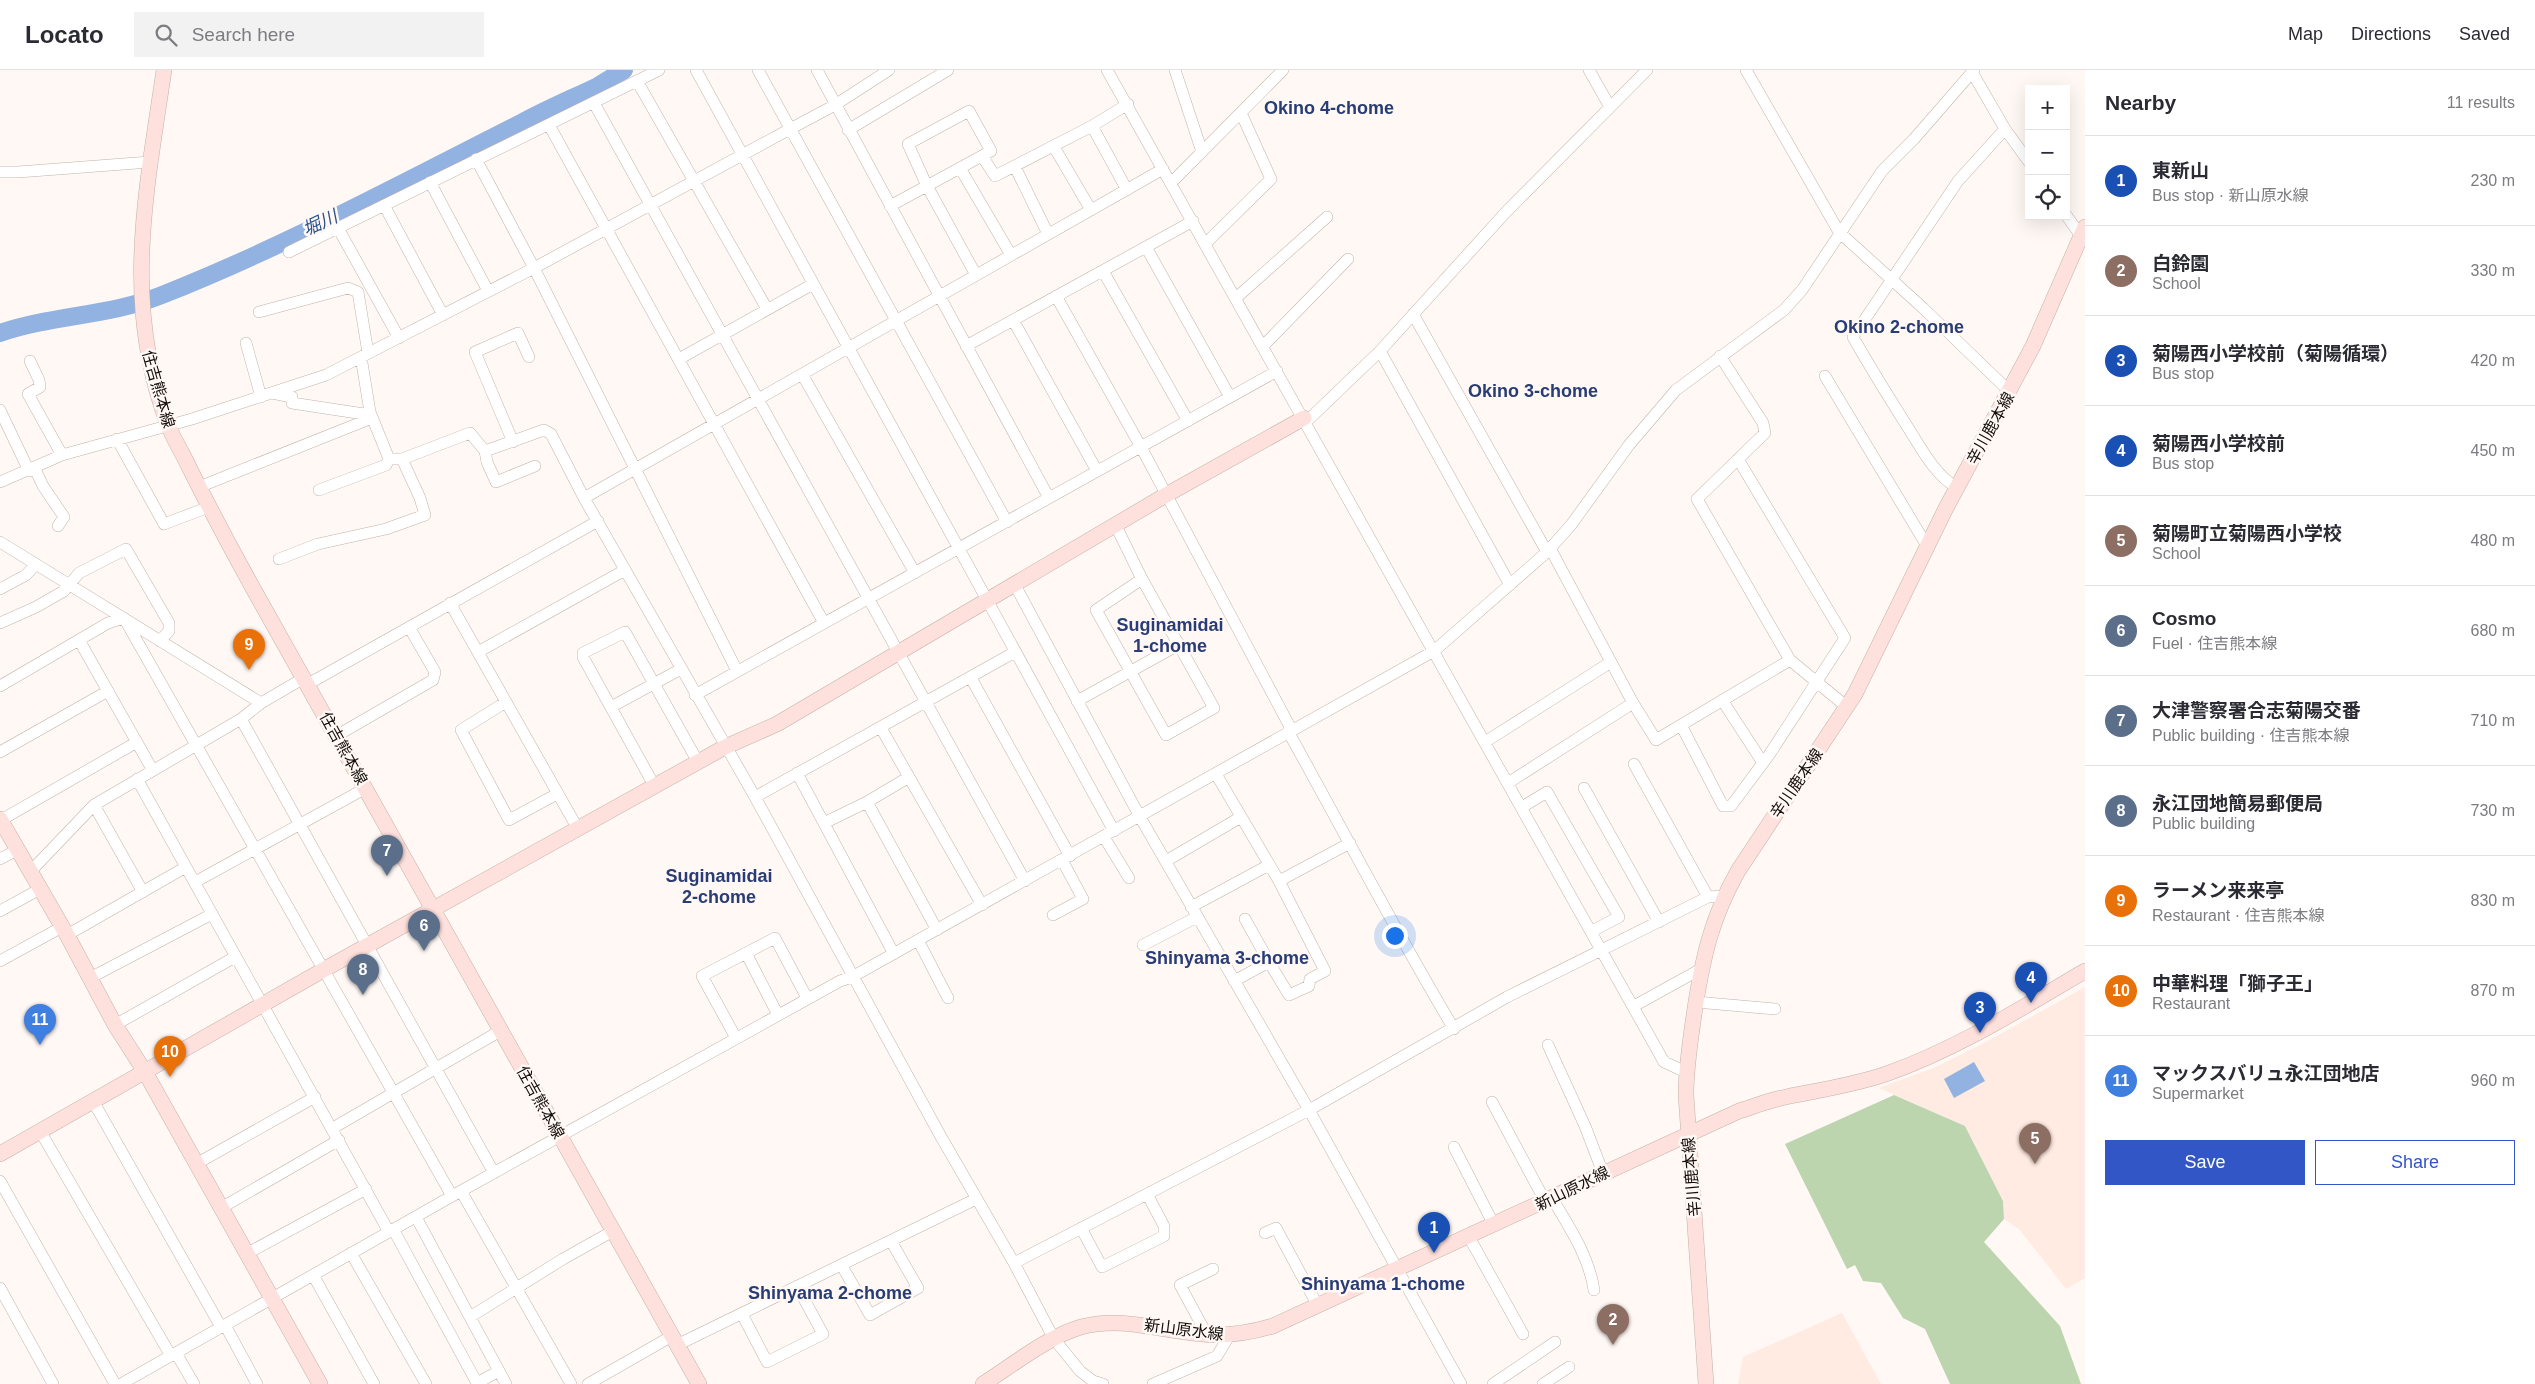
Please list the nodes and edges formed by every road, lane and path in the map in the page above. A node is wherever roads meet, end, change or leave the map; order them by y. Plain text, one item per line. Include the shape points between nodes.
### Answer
1 (164, 70) edge
2 (659, 70) edge
3 (696, 70) edge
4 (758, 70) edge
5 (817, 70) edge
6 (889, 70) edge
7 (948, 70) edge
8 (1107, 70) edge
9 (1175, 70) edge
10 (1589, 70) edge
11 (1647, 70) edge
12 (1746, 70) edge
13 (1281, 71) edge
14 (1973, 71) edge
15 (875, 74) edge
16 (637, 81) junction
17 (594, 103) junction
18 (1128, 104) junction
19 (835, 105) junction
20 (1610, 107) junction
21 (1240, 113) junction
22 (549, 125) junction
23 (1092, 126) junction
24 (2005, 129) junction
25 (790, 130) junction
26 (848, 130) junction
27 (1054, 147) junction
28 (1202, 152) junction
29 (742, 156) junction
30 (982, 156) junction
31 (2025, 156) edge
32 (476, 159) junction
33 (150, 162) junction
34 (1015, 167) junction
35 (960, 168) junction
36 (1163, 169) junction
37 (0, 172) edge
38 (694, 181) junction
39 (430, 182) junction
40 (1171, 183) junction
41 (927, 186) junction
42 (1127, 190) junction
43 (651, 204) junction
44 (384, 205) junction
45 (890, 206) junction
46 (1091, 210) junction
47 (1327, 217) dead end
48 (2070, 219) edge
49 (1193, 222) junction
50 (338, 228) junction
51 (605, 229) junction
52 (2083, 231) edge
53 (1839, 232) junction
54 (1048, 234) junction
55 (1205, 244) junction
56 (1146, 247) junction
57 (289, 252) dead end
58 (1011, 256) junction
59 (1348, 259) dead end
60 (534, 268) junction
61 (1103, 271) junction
62 (976, 275) junction
63 (1892, 280) junction
64 (812, 284) junction
65 (488, 291) junction
66 (939, 296) junction
67 (1056, 296) junction
68 (1236, 298) junction
69 (767, 309) junction
70 (260, 312) dead end
71 (443, 314) junction
72 (1413, 314) junction
73 (896, 320) junction
74 (1013, 320) junction
75 (723, 334) junction
76 (399, 338) junction
77 (246, 343) dead end
78 (966, 346) junction
79 (1263, 346) junction
80 (848, 348) junction
81 (1380, 351) junction
82 (365, 355) junction
83 (1720, 356) junction
84 (529, 357) dead end
85 (679, 359) junction
86 (30, 360) dead end
87 (1277, 371) junction
88 (802, 374) junction
89 (1825, 376) dead end
90 (2010, 392) junction
91 (266, 395) junction
92 (1230, 397) junction
93 (759, 398) junction
94 (0, 410) edge
95 (371, 415) junction
96 (1305, 420) junction
97 (1188, 421) junction
98 (715, 424) junction
99 (168, 426) junction
100 (117, 439) junction
101 (513, 442) junction
102 (1141, 447) junction
103 (485, 450) junction
104 (62, 455) junction
105 (389, 459) junction
106 (402, 459) junction
107 (1738, 459) junction
108 (535, 466) dead end
109 (634, 469) junction
110 (32, 470) junction
111 (1097, 471) junction
112 (0, 482) edge
113 (199, 488) junction
114 (1957, 488) junction
115 (319, 490) dead end
116 (1166, 495) junction
117 (584, 498) junction
118 (1049, 498) junction
119 (209, 507) junction
120 (598, 521) junction
121 (1006, 522) junction
122 (58, 526) dead end
123 (1116, 526) junction
124 (0, 542) edge
125 (1927, 546) junction
126 (959, 548) junction
127 (1549, 550) junction
128 (279, 559) dead end
129 (36, 564) junction
130 (625, 570) junction
131 (915, 572) junction
132 (1142, 580) junction
133 (70, 585) junction
134 (1015, 585) junction
135 (1510, 585) junction
136 (0, 589) edge
137 (868, 598) junction
138 (986, 600) junction
139 (450, 603) junction
140 (124, 618) junction
141 (0, 623) edge
142 (824, 623) junction
143 (409, 627) junction
144 (79, 640) junction
145 (160, 640) junction
146 (1180, 644) junction
147 (898, 651) junction
148 (1434, 651) junction
149 (478, 652) junction
150 (1015, 652) junction
151 (1790, 660) junction
152 (1611, 662) junction
153 (681, 669) junction
154 (737, 671) junction
155 (1131, 672) junction
156 (971, 678) junction
157 (306, 681) junction
158 (1816, 682) junction
159 (653, 683) junction
160 (0, 686) edge
161 (108, 691) junction
162 (695, 695) junction
163 (1722, 700) junction
164 (1077, 701) junction
165 (506, 702) junction
166 (261, 703) junction
167 (1632, 703) junction
168 (926, 704) junction
169 (611, 707) junction
170 (1847, 707) junction
171 (241, 719) junction
172 (1681, 725) junction
173 (881, 728) junction
174 (1289, 733) junction
175 (336, 736) junction
176 (137, 742) junction
177 (1485, 742) junction
178 (196, 743) junction
179 (725, 747) junction
180 (0, 752) edge
181 (698, 762) junction
182 (1763, 763) junction
183 (1634, 764) dead end
184 (152, 769) junction
185 (797, 773) junction
186 (1216, 774) junction
187 (910, 777) junction
188 (137, 779) junction
189 (1508, 783) junction
190 (655, 787) junction
191 (366, 788) junction
192 (1584, 788) dead end
193 (557, 794) junction
194 (755, 797) junction
195 (868, 802) junction
196 (94, 805) junction
197 (1522, 807) junction
198 (1140, 817) junction
199 (1241, 817) junction
200 (0, 820) edge
201 (824, 822) junction
202 (300, 824) junction
203 (578, 829) junction
204 (1109, 834) junction
205 (1350, 843) junction
206 (256, 848) junction
207 (16, 850) junction
208 (1066, 858) junction
209 (0, 859) edge
210 (1166, 861) junction
211 (1269, 865) junction
212 (186, 867) junction
213 (30, 872) junction
214 (1129, 878) dead end
215 (1025, 881) junction
216 (1279, 881) junction
217 (195, 882) junction
218 (40, 889) junction
219 (143, 892) junction
220 (1724, 896) junction
221 (1708, 897) junction
222 (982, 905) junction
223 (433, 910) junction
224 (0, 911) edge
225 (1194, 912) junction
226 (212, 914) junction
227 (1053, 915) dead end
228 (1244, 918) dead end
229 (1659, 922) junction
230 (937, 930) junction
231 (65, 931) junction
232 (1592, 931) junction
233 (918, 940) junction
234 (368, 945) junction
235 (1143, 945) dead end
236 (1603, 950) junction
237 (746, 954) junction
238 (894, 954) junction
239 (235, 956) junction
240 (0, 961) edge
241 (1269, 962) junction
242 (1701, 968) junction
243 (325, 969) junction
244 (2085, 971) edge
245 (852, 977) junction
246 (90, 978) junction
247 (1234, 981) junction
248 (807, 998) junction
249 (948, 998) dead end
250 (1696, 1002) junction
251 (262, 1005) junction
252 (1634, 1006) junction
253 (1775, 1009) dead end
254 (778, 1015) junction
255 (115, 1025) junction
256 (1454, 1028) junction
257 (500, 1031) junction
258 (736, 1038) junction
259 (1548, 1045) dead end
260 (437, 1068) junction
261 (145, 1072) junction
262 (1686, 1072) junction
263 (394, 1093) junction
264 (315, 1097) junction
265 (93, 1101) junction
266 (1492, 1102) dead end
267 (1309, 1110) junction
268 (333, 1128) junction
269 (40, 1131) junction
270 (1688, 1135) junction
271 (560, 1137) junction
272 (339, 1140) junction
273 (1454, 1147) dead end
274 (0, 1154) edge
275 (196, 1164) junction
276 (494, 1173) junction
277 (1603, 1173) junction
278 (0, 1181) edge
279 (366, 1189) junction
280 (457, 1193) junction
281 (1147, 1194) junction
282 (976, 1199) junction
283 (1548, 1200) junction
284 (221, 1208) junction
285 (416, 1217) junction
286 (1494, 1225) junction
287 (1081, 1228) junction
288 (391, 1230) junction
289 (613, 1232) junction
290 (1265, 1233) dead end
291 (1469, 1237) junction
292 (891, 1241) junction
293 (351, 1253) junction
294 (246, 1254) junction
295 (1014, 1262) junction
296 (842, 1266) junction
297 (1213, 1269) dead end
298 (1397, 1270) junction
299 (313, 1275) junction
300 (797, 1286) junction
301 (0, 1288) edge
302 (516, 1288) junction
303 (1594, 1290) dead end
304 (271, 1299) junction
305 (1318, 1306) junction
306 (742, 1314) junction
307 (470, 1317) junction
308 (223, 1326) junction
309 (1523, 1334) dead end
310 (1207, 1335) junction
311 (1229, 1336) junction
312 (1054, 1340) junction
313 (674, 1341) junction
314 (1555, 1342) dead end
315 (173, 1354) junction
316 (1568, 1367) dead end
317 (499, 1371) junction
318 (1089, 1381) edge
319 (127, 1383) edge
320 (52, 1384) edge
321 (115, 1384) edge
322 (194, 1384) edge
323 (257, 1384) edge
324 (320, 1384) edge
325 (374, 1384) edge
326 (426, 1384) edge
327 (506, 1384) edge
328 (571, 1384) edge
329 (588, 1384) edge
330 (699, 1384) edge
331 (983, 1384) edge
332 (1103, 1384) edge
333 (1153, 1384) edge
334 (1461, 1384) edge
335 (1493, 1384) edge
336 (1543, 1384) edge
337 (1706, 1384) edge

1 - 33 main road, 住吉熊本線
2 - 16 street
3 - 29 street
4 - 25 street
5 - 19 street
6 - 15 street
7 - 26 street
8 - 18 street
9 - 28 street
10 - 20 street
11 - 20 street
12 - 53 street
13 - 21 street
14 - 24 street
14 - 53 street via 1882,171
15 - 19 street
16 - 17 street
16 - 38 street
17 - 22 street
17 - 43 street
18 - 23 street
18 - 36 street
19 - 25 street
19 - 26 street
20 - 72 street via 1506,212
21 - 28 street
21 - 55 street via 1271,179
22 - 32 street
22 - 51 street
23 - 27 street
23 - 42 street
24 - 31 street
24 - 63 street via 1958,181
25 - 29 street
25 - 73 street
26 - 45 street
27 - 34 street
27 - 46 street
28 - 40 street
29 - 38 street
29 - 64 street
30 - 34 street via 995,176
30 - 35 street
30 - 41 street via 991,151 969,111 908,144
32 - 39 street
32 - 60 street
33 - 37 street
33 - 99 main road, 住吉熊本線 via 140,255 142,318 154,381
34 - 54 street
35 - 41 street
35 - 58 street
36 - 40 street
36 - 42 street
38 - 43 street
38 - 69 street
39 - 44 street
39 - 65 street
40 - 49 street
41 - 45 street
41 - 62 street
42 - 46 street
43 - 51 street
43 - 75 street
44 - 50 street
44 - 71 street
45 - 66 street
46 - 54 street
47 - 68 street
48 - 52 street
49 - 55 street
49 - 56 street
50 - 57 street
50 - 76 street
51 - 60 street
51 - 85 street
52 - 90 main road, 辛川鹿本線
53 - 63 street
53 - 83 street via 1802,290 1784,310
54 - 58 street
55 - 68 street
56 - 61 street
56 - 92 street
58 - 62 street
59 - 79 street
60 - 65 street
60 - 109 street
61 - 67 street
61 - 97 street
62 - 66 street
63 - 90 street
63 - 114 street via 1853,337 1925,454 1944,480
64 - 69 street
64 - 80 street
65 - 71 street
66 - 73 street
66 - 78 street
67 - 74 street
67 - 102 street
68 - 79 street
69 - 75 street
70 - 82 street via 348,288 358,292
71 - 76 street
72 - 81 street
72 - 127 street
73 - 80 street
73 - 121 street
74 - 78 street
74 - 111 street
75 - 85 street
75 - 93 street
76 - 82 street
77 - 91 street
78 - 118 street
79 - 87 street
80 - 88 street
80 - 126 street
81 - 96 street
81 - 135 street
82 - 91 street via 326,375
82 - 95 street
83 - 107 street via 1763,423 1765,433
83 - 127 street via 1676,390 1629,444
84 - 101 street via 518,333 475,352
85 - 98 street
86 - 104 street via 40,387 28,394
87 - 92 street
87 - 96 street
88 - 93 street
88 - 131 street
89 - 125 street
90 - 114 main road, 辛川鹿本線
91 - 95 street via 292,397 292,403
91 - 99 street
92 - 97 street
93 - 98 street
93 - 137 street
94 - 110 street
95 - 105 street
95 - 113 street
96 - 116 main road
96 - 148 street
97 - 102 street
98 - 109 street
98 - 142 street
99 - 100 street
99 - 113 main road, 住吉熊本線
100 - 104 street
100 - 119 street via 164,524
101 - 103 street
101 - 117 street via 544,430 552,434
102 - 111 street
102 - 116 street
103 - 106 street via 470,433
103 - 108 street via 496,482
104 - 110 street
105 - 106 street
105 - 115 street via 386,465 342,476
106 - 128 street via 425,515 386,529 318,544
107 - 151 street via 1697,499
107 - 158 street via 1845,638
109 - 117 street
109 - 154 street
110 - 112 street
110 - 122 street via 64,517
111 - 118 street
113 - 119 main road, 住吉熊本線
114 - 125 main road, 辛川鹿本線
116 - 123 main road
116 - 174 street via 1289,725
117 - 120 street
118 - 121 street
119 - 157 main road, 住吉熊本線
120 - 130 street
120 - 139 street
121 - 126 street
123 - 132 street
123 - 134 main road
124 - 129 street
125 - 170 main road, 辛川鹿本線
126 - 131 street
126 - 138 street
127 - 135 street
127 - 152 street
129 - 133 street
129 - 136 street via 26,575
130 - 149 street
130 - 153 street
131 - 137 street
132 - 146 street
132 - 155 street via 1096,610
133 - 140 street
133 - 141 street via 36,607
133 - 145 street via 79,573 126,549 169,624 169,631
134 - 138 main road
134 - 164 street
135 - 148 street
137 - 142 street
137 - 147 street
138 - 147 main road
138 - 150 street
139 - 143 street
139 - 149 street
140 - 144 street via 108,623
140 - 145 street
140 - 178 street
142 - 154 street
143 - 157 street
143 - 175 street via 435,672 433,680
144 - 160 street
144 - 161 street
145 - 166 street
146 - 155 street
146 - 155 street via 1214,708 1166,734
147 - 168 street
147 - 179 main road via 777,724
148 - 174 street
148 - 177 street
149 - 165 street
150 - 156 street
150 - 204 street
151 - 158 street
151 - 163 street
152 - 167 street
152 - 177 street
153 - 159 street
153 - 162 street
154 - 162 street
155 - 164 street
156 - 168 street
156 - 208 street
157 - 166 street
157 - 175 main road, 住吉熊本線
158 - 170 street
158 - 182 street
159 - 169 street
159 - 169 street via 626,632 583,653
159 - 181 street
161 - 176 street
161 - 180 street
162 - 179 street
163 - 172 street
163 - 182 street
164 - 198 street
165 - 193 street
165 - 193 street via 461,730 509,820
166 - 171 street
167 - 172 street via 1656,740
167 - 189 street
168 - 173 street
168 - 215 street
169 - 190 street
170 - 220 main road, 辛川鹿本線
171 - 178 street
171 - 202 street
172 - 182 street via 1723,806 1730,806
173 - 185 street
173 - 187 street
174 - 186 street
174 - 205 street
175 - 191 main road, 住吉熊本線
176 - 184 street
176 - 200 street
177 - 189 street
178 - 184 street
178 - 206 street
179 - 181 main road
179 - 194 street
181 - 190 main road
183 - 221 street
184 - 188 street
185 - 194 street
185 - 201 street
186 - 198 street
186 - 199 street
187 - 195 street
187 - 222 street
188 - 196 street
188 - 212 street
189 - 197 street
190 - 203 main road
191 - 202 street
191 - 223 main road, 住吉熊本線
192 - 229 street
193 - 203 street
194 - 245 street
195 - 201 street
195 - 230 street
196 - 213 street
196 - 219 street
197 - 232 street
197 - 232 street via 1547,792 1619,917
198 - 204 street
198 - 210 street
199 - 210 street
199 - 211 street
200 - 207 main road
201 - 238 street
202 - 206 street
202 - 234 street
203 - 223 main road
204 - 208 street
204 - 214 street
205 - 216 street
205 - 256 street via 1392,924
206 - 217 street
206 - 243 street
207 - 209 street
207 - 213 main road
208 - 215 street
208 - 227 street via 1083,899
210 - 225 street
211 - 216 street
211 - 225 street
212 - 217 street
212 - 219 street
213 - 218 main road
215 - 222 street
216 - 241 street via 1325,971 1310,979 1309,986 1289,995
217 - 226 street
218 - 224 street
218 - 231 main road
219 - 231 street
220 - 221 street
220 - 242 main road, 辛川鹿本線 via 1710,931
221 - 229 street
222 - 230 street
223 - 234 main road
223 - 257 main road, 住吉熊本線
225 - 235 street
225 - 247 street
226 - 239 street
226 - 246 street
228 - 241 street
229 - 236 street
230 - 233 street
231 - 240 street
231 - 246 main road
232 - 236 street
233 - 238 street
233 - 249 street
234 - 243 main road
234 - 260 street
236 - 252 street
236 - 256 street via 1507,997
237 - 248 street via 775,938
237 - 254 street
237 - 258 street via 702,976
238 - 245 street
239 - 251 street
239 - 255 street
241 - 247 street
242 - 250 main road, 辛川鹿本線
242 - 252 street
243 - 251 main road
243 - 263 street
244 - 270 main road, 新山原水線 via 1980,1033 1932,1057 1884,1075 1785,1097 1739,1111
245 - 248 street
245 - 282 street
246 - 255 main road
247 - 267 street
248 - 254 street
250 - 253 street
250 - 262 main road, 辛川鹿本線
251 - 261 main road
251 - 264 street
252 - 262 street via 1664,1062
254 - 258 street
255 - 261 main road
256 - 267 street
257 - 260 street
257 - 271 main road, 住吉熊本線
258 - 271 street
259 - 277 street
260 - 263 street
260 - 276 street
261 - 265 main road
261 - 275 main road
262 - 270 main road, 辛川鹿本線
263 - 268 street
263 - 280 street
264 - 268 street
264 - 275 street
265 - 269 main road
265 - 308 street
266 - 283 street
267 - 281 street
267 - 298 street
268 - 272 street
269 - 274 main road
269 - 315 street
270 - 277 main road, 新山原水線
270 - 337 main road, 辛川鹿本線
271 - 276 street
271 - 289 main road, 住吉熊本線
272 - 279 street
272 - 284 street
273 - 286 street
275 - 284 main road
276 - 280 street
277 - 283 main road, 新山原水線
278 - 321 street
279 - 288 street
279 - 294 street
280 - 285 street
280 - 302 street
281 - 287 street
281 - 287 street via 1164,1226 1164,1236 1102,1268
282 - 292 street
282 - 295 street
283 - 286 main road, 新山原水線
283 - 303 street via 1583,1253
284 - 294 main road
285 - 288 street
285 - 307 street
286 - 291 main road, 新山原水線
287 - 295 street
288 - 293 street
288 - 317 street via 477,1383
289 - 302 street
289 - 313 main road, 住吉熊本線
290 - 305 street via 1276,1228
291 - 298 main road, 新山原水線
291 - 309 street
292 - 296 street
292 - 296 street via 918,1288 870,1315
293 - 299 street
293 - 326 street
294 - 304 main road
295 - 312 street
296 - 300 street
297 - 310 street via 1180,1285
298 - 305 main road, 新山原水線
298 - 334 street
299 - 304 street
299 - 325 street
300 - 306 street
300 - 306 street via 823,1334 767,1362
301 - 320 street
302 - 307 street
302 - 328 street
304 - 308 street
304 - 324 main road
305 - 311 main road, 新山原水線 via 1273,1326
306 - 313 street
307 - 317 street
308 - 315 street
308 - 323 street
310 - 311 main road, 新山原水線
310 - 312 main road, 新山原水線 via 1136,1323 1108,1323 1080,1328
311 - 333 street via 1217,1356
312 - 318 street
312 - 331 main road, 新山原水線
313 - 329 street
313 - 330 main road, 住吉熊本線
314 - 335 street
315 - 319 street
315 - 322 street
316 - 336 street
317 - 327 street
318 - 332 street

